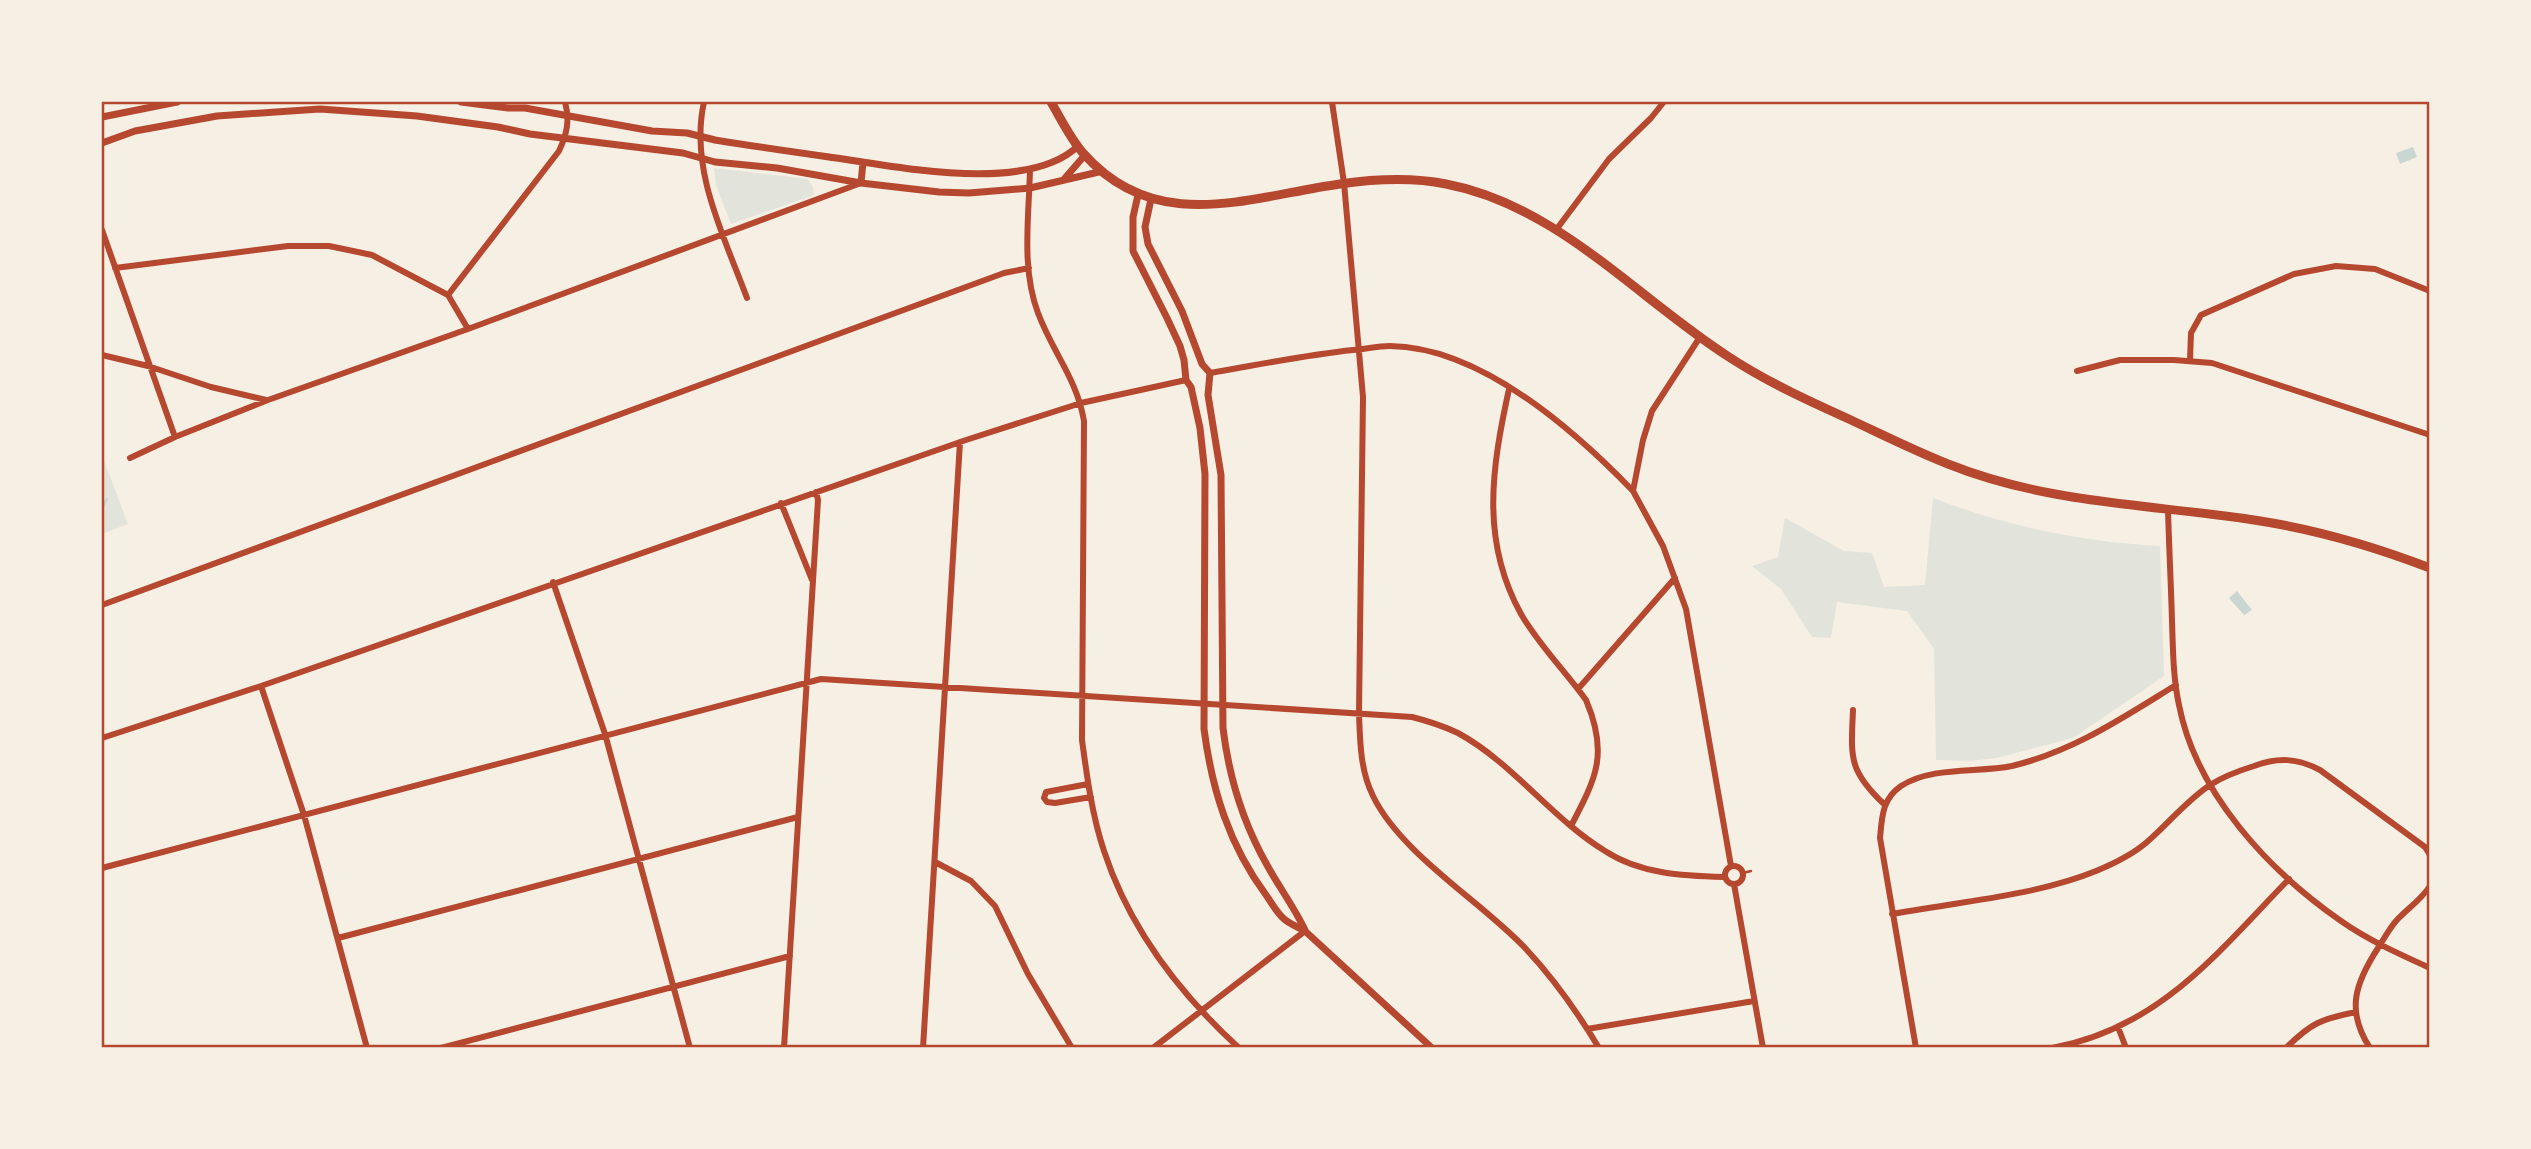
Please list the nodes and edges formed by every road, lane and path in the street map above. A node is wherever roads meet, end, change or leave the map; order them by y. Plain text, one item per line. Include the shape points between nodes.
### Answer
1 (177, 102) edge
2 (461, 102) edge
3 (565, 102) edge
4 (704, 102) edge
5 (1051, 102) edge
6 (1332, 102) edge
7 (1662, 103) dead end
8 (569, 115) junction
9 (102, 117) edge
10 (700, 137) junction
11 (565, 138) junction
12 (102, 143) edge
13 (1078, 146) junction
14 (1085, 155) junction
15 (701, 158) junction
16 (863, 162) junction
17 (1030, 169) junction
18 (1103, 171) junction
19 (1062, 180) junction
20 (861, 183) junction
21 (1344, 183) junction
22 (1030, 188) junction
23 (1138, 194) junction
24 (1151, 199) junction
25 (102, 230) edge
26 (1556, 230) junction
27 (724, 235) junction
28 (115, 268) junction
29 (1029, 268) junction
30 (2430, 291) edge
31 (448, 295) junction
32 (747, 298) dead end
33 (468, 329) junction
34 (1700, 337) junction
35 (1360, 349) junction
36 (102, 355) edge
37 (2190, 360) junction
38 (1202, 364) junction
39 (148, 366) junction
40 (2077, 371) dead end
41 (1210, 373) junction
42 (1187, 380) junction
43 (1207, 384) junction
44 (1509, 388) junction
45 (268, 400) junction
46 (1081, 402) junction
47 (2430, 435) edge
48 (175, 437) junction
49 (960, 442) junction
50 (130, 458) dead end
51 (1633, 491) junction
52 (816, 492) junction
53 (781, 503) junction
54 (2168, 509) junction
55 (2430, 568) edge
56 (1675, 578) junction
57 (553, 582) junction
58 (813, 583) junction
59 (102, 605) edge
60 (806, 682) junction
61 (2176, 685) junction
62 (261, 686) junction
63 (946, 687) junction
64 (1578, 689) junction
65 (1082, 695) junction
66 (1205, 704) junction
67 (1223, 705) junction
68 (1853, 710) dead end
69 (1359, 713) junction
70 (605, 734) junction
71 (102, 738) edge
72 (1088, 784) junction
73 (2208, 786) junction
74 (1091, 797) junction
75 (1884, 804) junction
76 (304, 815) junction
77 (798, 817) junction
78 (1571, 826) junction
79 (2430, 855) edge
80 (638, 858) junction
81 (935, 862) junction
82 (1731, 866) junction
83 (102, 868) edge
84 (1751, 872) dead end
85 (1743, 873) junction
86 (1724, 877) junction
87 (2289, 879) junction
88 (1734, 884) junction
89 (2430, 886) edge
90 (1892, 914) junction
91 (1305, 931) junction
92 (338, 938) junction
93 (2380, 944) junction
94 (790, 956) junction
95 (2430, 968) edge
96 (672, 987) junction
97 (1754, 1001) junction
98 (1201, 1010) junction
99 (2356, 1012) junction
100 (2118, 1027) junction
101 (1587, 1028) junction
102 (367, 1048) edge
103 (441, 1048) edge
104 (690, 1048) edge
105 (784, 1048) edge
106 (923, 1048) edge
107 (1072, 1048) edge
108 (1153, 1048) edge
109 (1239, 1048) edge
110 (1432, 1048) edge
111 (1599, 1048) edge
112 (1763, 1048) edge
113 (1916, 1048) edge
114 (2052, 1048) edge
115 (2126, 1048) edge
116 (2286, 1048) edge
117 (2370, 1048) edge

1 - 9 street
2 - 8 street
3 - 8 street
4 - 10 street
5 - 13 main road
6 - 21 street
7 - 26 street via 1609,159
8 - 10 street
8 - 11 street
10 - 15 street
10 - 16 street
11 - 12 street via 417,116 320,109 217,116 135,131
11 - 15 street
11 - 31 street
13 - 14 main road
13 - 17 street via 1055,163
14 - 18 main road
14 - 19 street
15 - 20 street
15 - 27 street
16 - 17 street via 941,173
16 - 20 street
17 - 22 street
18 - 19 street
18 - 23 main road
19 - 22 street
20 - 22 street via 969,193
20 - 27 street
21 - 24 main road via 1214,205
21 - 26 main road via 1401,179 1447,184 1508,203
21 - 35 street
22 - 29 street
23 - 24 main road
23 - 42 street via 1133,251 1167,317
24 - 38 street via 1145,227 1148,244 1182,311
25 - 28 street
26 - 34 main road
27 - 32 street
27 - 33 street
28 - 31 street via 288,246 329,246 372,255
28 - 39 street
29 - 46 street via 1038,314
29 - 59 street via 1004,273
30 - 37 street via 2375,269 2336,266 2294,274 2201,315 2191,333
31 - 33 street
33 - 45 street
34 - 51 street via 1652,411
34 - 54 main road via 1785,388 1971,473 2051,495
35 - 41 street
35 - 44 street via 1391,346 1438,353
35 - 69 street
36 - 39 street
37 - 40 street via 2120,360
37 - 47 street via 2212,363
38 - 41 street
38 - 42 street via 1191,365
39 - 45 street
39 - 48 street
41 - 43 street
42 - 43 street via 1200,388
42 - 46 street
42 - 66 street via 1200,428 1205,474
43 - 67 street via 1221,475
44 - 51 street via 1563,425
44 - 64 street via 1492,489 1497,553 1522,616
45 - 48 street
46 - 49 street
46 - 65 street
48 - 50 street
49 - 52 street
49 - 63 street
51 - 56 street
52 - 53 street
52 - 58 street
53 - 57 street
53 - 58 street
54 - 55 main road via 2294,527
54 - 61 street
56 - 64 street
56 - 82 street via 1690,629
57 - 62 street
57 - 70 street
58 - 60 street
60 - 63 street via 821,679
60 - 70 street
60 - 77 street
61 - 73 street via 2186,734
61 - 75 street via 2070,748 2011,766 1919,777 1899,788
62 - 71 street
62 - 76 street
63 - 65 street
63 - 81 street
64 - 78 street via 1593,716 1597,773
65 - 66 street
65 - 72 street
66 - 67 street
66 - 91 street via 1209,770 1227,828 1252,876 1283,919
67 - 69 street
67 - 91 street via 1226,754 1244,820
68 - 75 street via 1854,763 1865,786
69 - 78 street via 1412,717 1458,734 1482,748
69 - 101 street via 1365,772 1386,818 1525,948
70 - 76 street
70 - 80 street
72 - 74 street
72 - 74 street via 1046,792 1044,798 1055,803
73 - 79 street via 2267,761 2306,762
73 - 87 street
73 - 90 street via 2145,844 2094,872 2040,888
74 - 98 street via 1104,850 1128,907 1161,962
75 - 90 street via 1880,838
76 - 83 street
76 - 92 street
77 - 80 street
77 - 94 street
78 - 86 street via 1605,852 1643,869
80 - 92 street
80 - 96 street
81 - 106 street
81 - 107 street via 971,881 995,906
82 - 85 street
82 - 86 street
84 - 85 lane
85 - 88 street via 1741,881
86 - 88 street
87 - 93 street via 2340,920
87 - 100 street via 2186,985
88 - 97 street
89 - 93 street
90 - 113 street
91 - 98 street
91 - 110 street
92 - 102 street
93 - 95 street
93 - 99 street via 2358,983
94 - 96 street
94 - 105 street
96 - 103 street
96 - 104 street
97 - 101 street
97 - 112 street
98 - 108 street
98 - 109 street
99 - 116 street via 2306,1028
99 - 117 street
100 - 114 street
100 - 115 street
101 - 111 street

